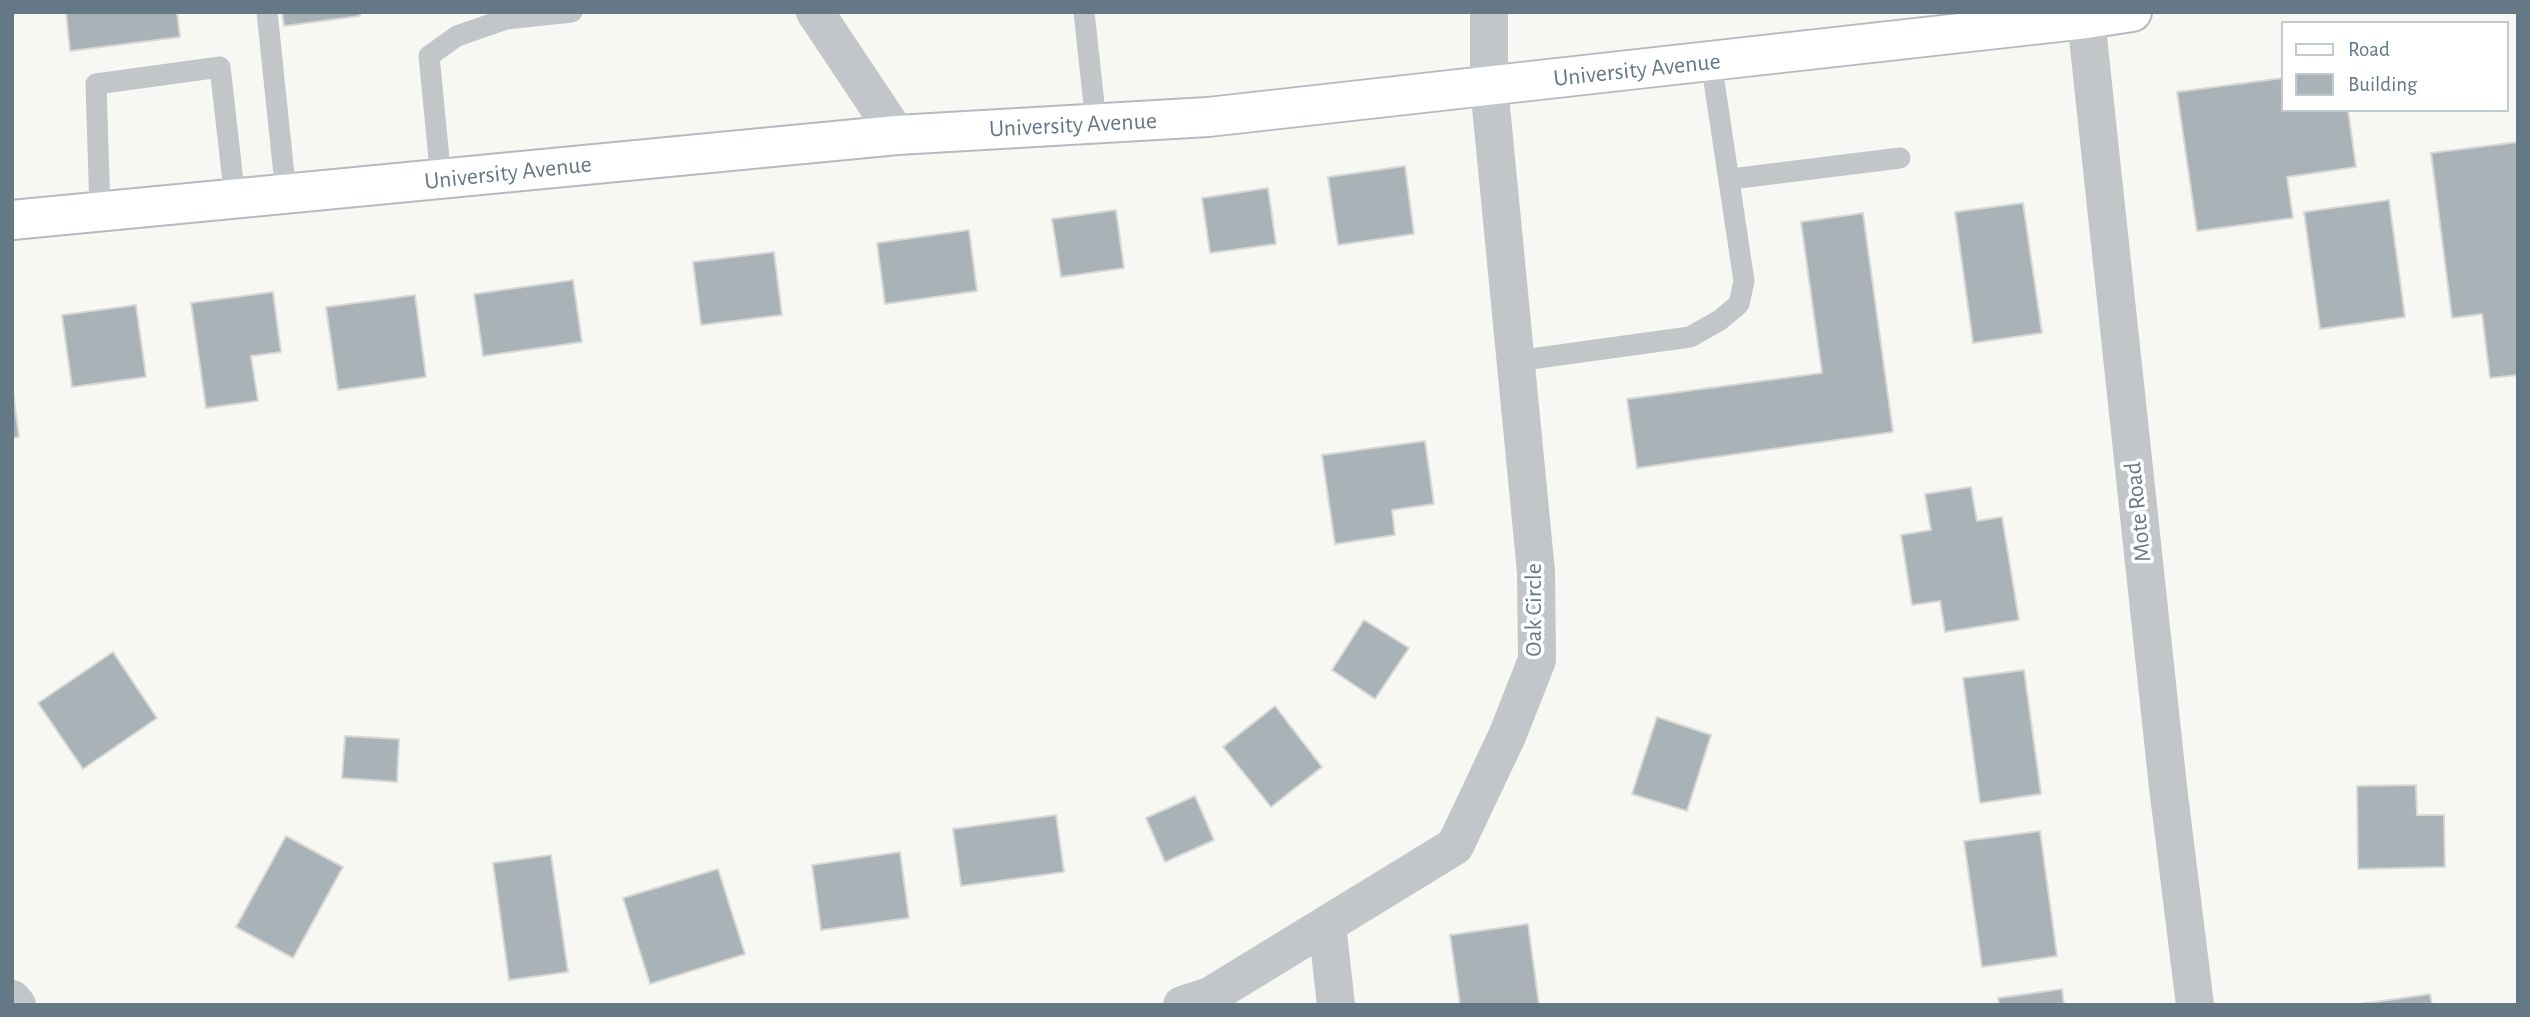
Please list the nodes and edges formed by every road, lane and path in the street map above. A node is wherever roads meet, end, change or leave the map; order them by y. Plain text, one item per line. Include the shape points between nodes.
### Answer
1 (267, 12) edge
2 (572, 12) edge
3 (816, 12) edge
4 (1084, 12) edge
5 (1489, 12) edge
6 (2132, 12) edge
7 (2086, 19) junction
8 (1711, 61) junction
9 (1489, 86) junction
10 (1096, 123) junction
11 (897, 135) junction
12 (1900, 158) dead end
13 (441, 179) junction
14 (1731, 179) junction
15 (286, 194) junction
16 (236, 199) junction
17 (100, 212) junction
18 (12, 220) edge
19 (1516, 360) junction
20 (1327, 925) junction
21 (12, 999) edge
22 (17, 1005) edge
23 (1182, 1005) edge
24 (1336, 1005) edge
25 (2195, 1005) edge

1 - 15 lane
2 - 13 lane via 506,19 457,36 429,56
3 - 11 street
4 - 10 lane
5 - 9 street, Oak Circle
6 - 7 main road, University Avenue
7 - 8 main road, University Avenue
7 - 25 street, Mote Road
8 - 9 main road, University Avenue
8 - 14 lane
9 - 10 main road, University Avenue via 1208,117
9 - 19 street, Oak Circle
10 - 11 main road, University Avenue
11 - 13 main road, University Avenue
12 - 14 lane
13 - 15 main road, University Avenue
14 - 19 lane via 1744,281 1739,303 1720,320 1690,337
15 - 16 main road, University Avenue
16 - 17 main road, University Avenue
16 - 17 lane via 220,67 96,84
17 - 18 main road, University Avenue
19 - 20 street, Oak Circle via 1536,572 1537,660 1455,846
20 - 23 street, Oak Circle via 1210,996
20 - 24 street
21 - 22 street

